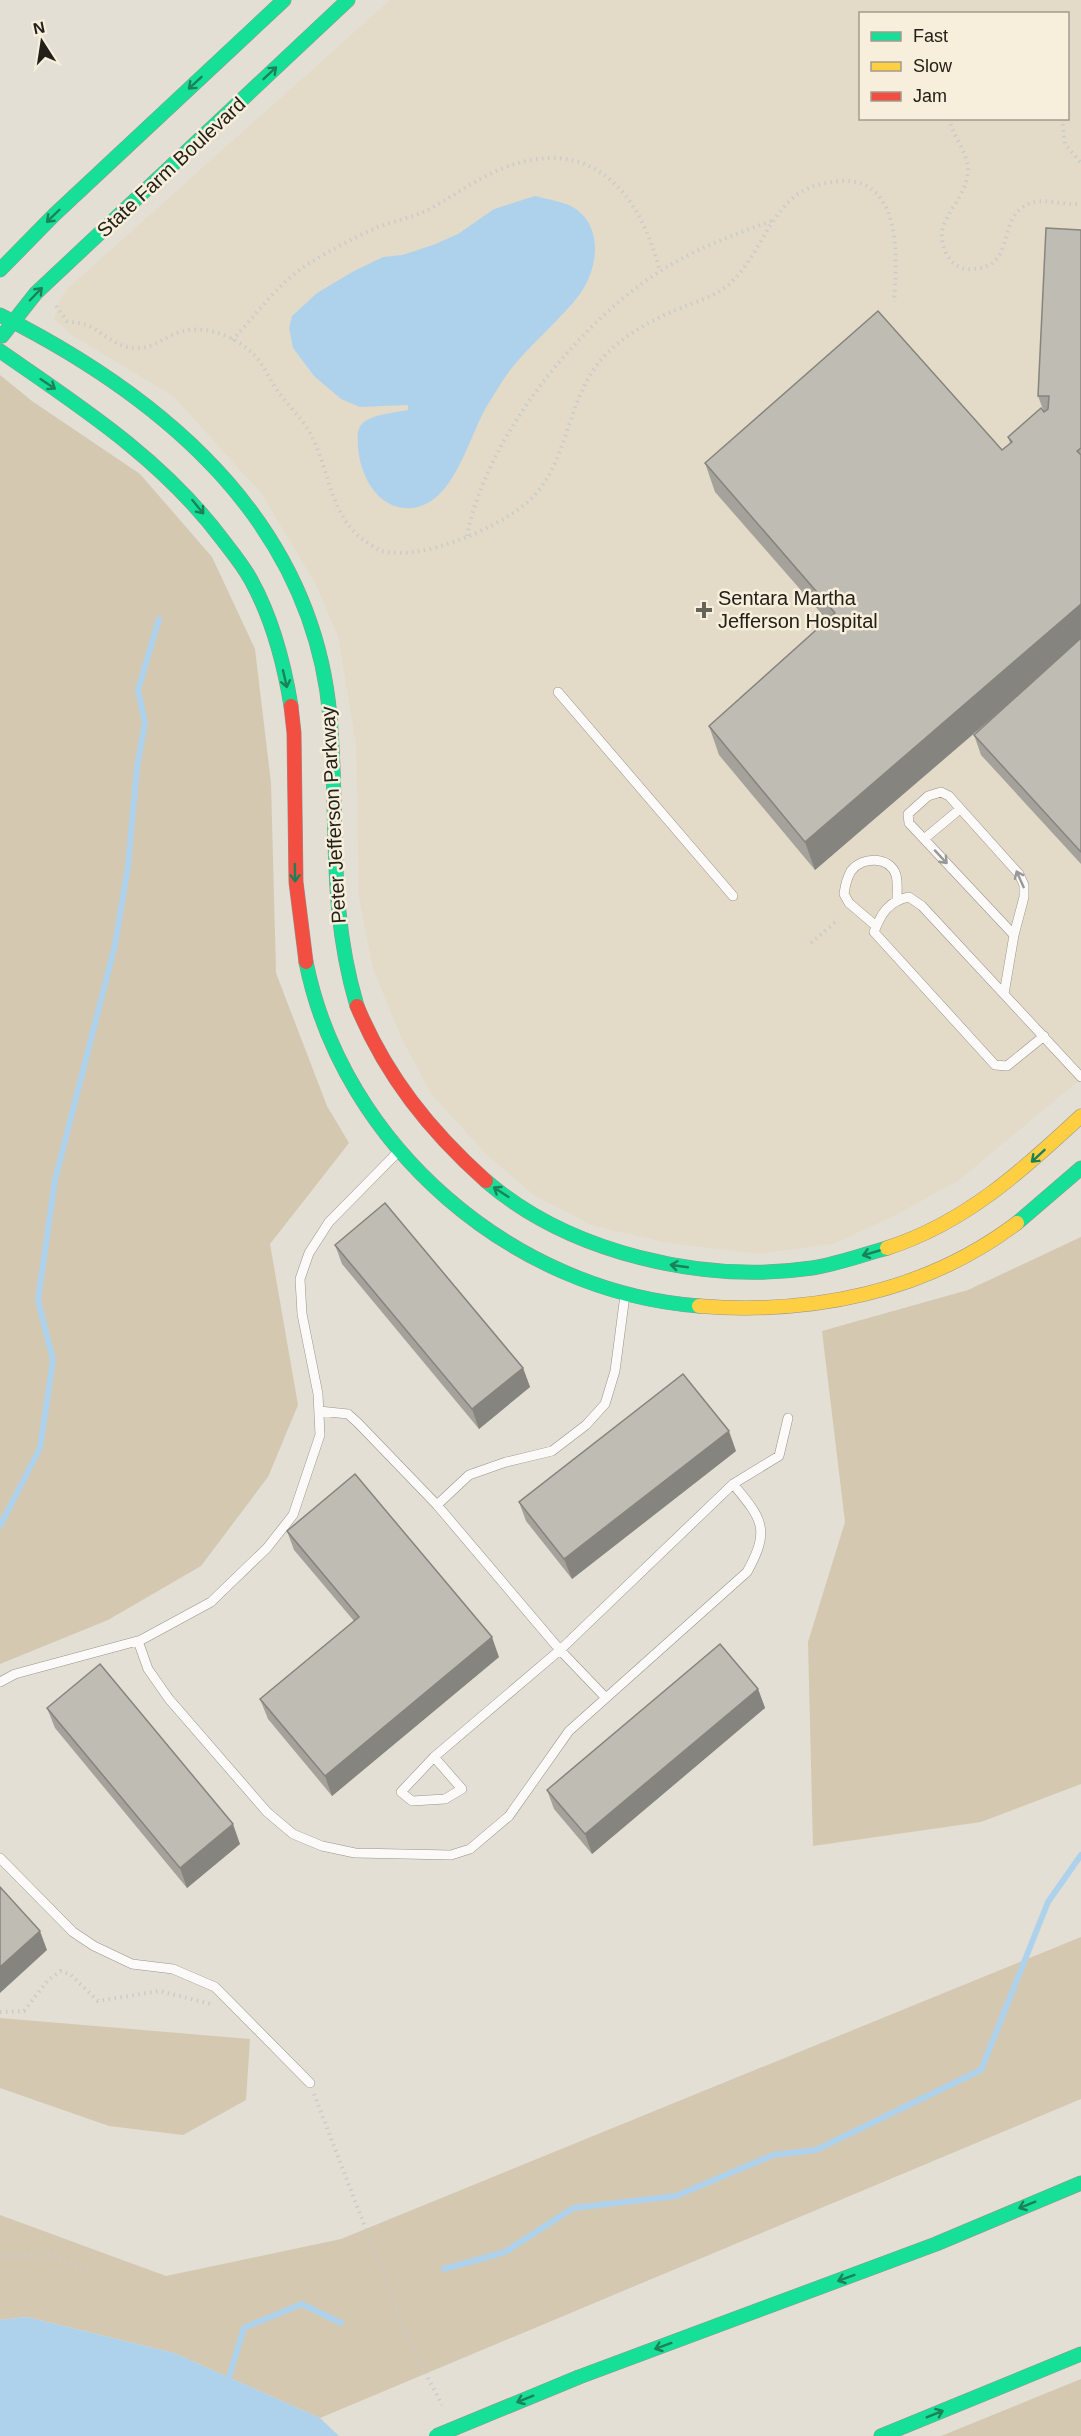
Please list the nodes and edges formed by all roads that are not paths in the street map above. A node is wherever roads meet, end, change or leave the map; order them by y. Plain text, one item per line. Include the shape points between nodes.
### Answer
1 (284, 0) edge
2 (348, 0) edge
3 (0, 270) edge
4 (6, 318) edge
5 (0, 339) edge
6 (0, 351) edge
7 (558, 692) dead end
8 (960, 808) junction
9 (924, 839) junction
10 (733, 896) dead end
11 (897, 900) junction
12 (876, 926) junction
13 (1014, 935) junction
14 (1004, 993) junction
15 (1044, 1036) junction
16 (1081, 1077) edge
17 (1081, 1116) edge
18 (400, 1150) junction
19 (1081, 1168) edge
20 (626, 1293) junction
21 (319, 1411) junction
22 (788, 1418) dead end
23 (733, 1484) junction
24 (437, 1505) junction
25 (138, 1641) junction
26 (560, 1650) junction
27 (0, 1682) edge
28 (606, 1698) junction
29 (434, 1757) junction
30 (0, 1858) edge
31 (310, 2083) road end
32 (1081, 2183) edge
33 (1081, 2354) edge
34 (436, 2436) edge
35 (880, 2436) edge

1 -> 3 main road
4 -> 2 main road, State Farm Boulevard
4 - 5 main road, State Farm Boulevard
17 -> 4 main road, Peter Jefferson Parkway via 1022,1171 953,1221 888,1248 822,1267 762,1272 663,1264 599,1246 548,1223 491,1186 441,1140 406,1098 380,1056 358,1008 344,962 334,896 330,714 309,619 284,559 207,458 174,427 91,367
6 -> 18 main road, Peter Jefferson Parkway via 153,459 184,489 250,578 273,631 293,715 296,900 307,970 322,1022 347,1075 375,1120
7 - 10 lane
8 - 9 lane
8 - 9 lane via 941,792 928,796 908,814 909,823
13 -> 8 lane via 1024,885 1019,874
9 -> 13 lane
11 - 12 lane via 883,911
11 - 12 lane via 896,875 890,866 868,860 850,872 844,894
11 - 14 lane via 909,897 922,906
12 - 15 lane via 873,932 995,1065 1008,1066
13 - 14 lane
14 - 15 lane
15 - 16 lane
18 - 20 main road, Peter Jefferson Parkway via 413,1167 468,1216 529,1256 586,1282
18 - 21 lane via 329,1222 309,1253 300,1279 302,1314
19 - 20 main road, Peter Jefferson Parkway via 1047,1200 972,1254 901,1284 829,1304 763,1310 694,1306
20 - 24 lane via 605,1404 586,1425 552,1451 469,1475
21 - 24 lane via 348,1414
21 - 25 lane via 320,1434 293,1515 267,1548 211,1602
22 - 23 lane via 779,1456
23 - 26 lane
23 - 28 lane via 759,1516 757,1554 747,1572
24 - 26 lane
25 - 27 lane via 15,1674
25 - 28 lane via 148,1669 169,1699 267,1812 293,1834 355,1853 451,1855 470,1849 508,1816 569,1731
26 - 28 lane
26 - 29 lane
29 - 29 lane via 400,1792 412,1801 445,1799 462,1789
30 - 31 lane via 73,1932 94,1946 132,1964 173,1969 215,1987
32 -> 34 main road, bridge via 936,2244 579,2377
35 -> 33 main road

